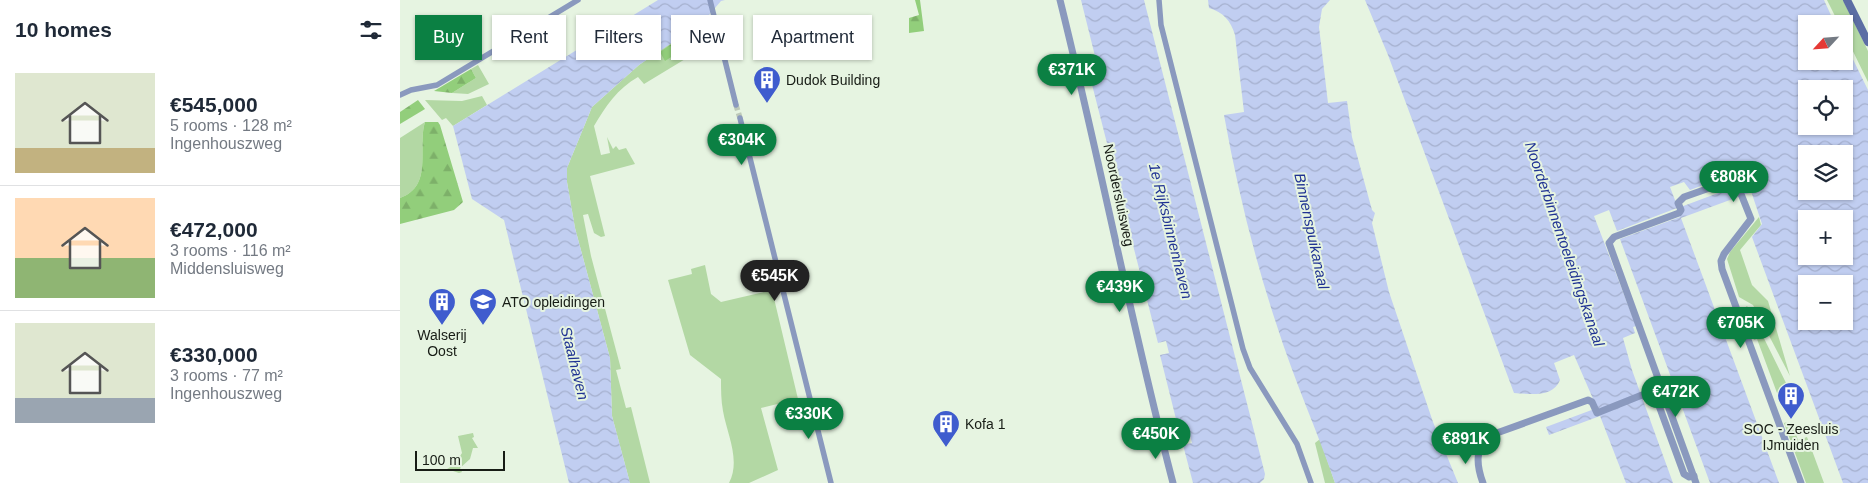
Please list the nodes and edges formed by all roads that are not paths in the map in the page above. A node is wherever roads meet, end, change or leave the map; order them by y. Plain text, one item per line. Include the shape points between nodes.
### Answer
1 (578, 0) edge
2 (710, 0) edge
3 (1060, 0) edge
4 (1159, 0) edge
5 (1847, 0) edge
6 (1868, 42) edge
7 (400, 96) edge
8 (736, 105) tunnel mouth
9 (740, 118) tunnel mouth
10 (1695, 480) edge
11 (831, 483) edge
12 (1173, 483) edge
13 (1311, 483) edge
14 (1483, 483) edge
15 (1801, 483) edge

1 - 7 street via 437,85 411,90
2 - 8 street
3 - 12 street, Noordersluisweg via 1105,187 1137,341
4 - 13 street via 1162,25 1243,350 1250,368 1297,444
5 - 6 main road
9 - 11 street
10 - 14 street via 1684,474 1658,403 1642,395 1597,412 1588,400 1494,434 1480,447 1477,462
10 - 15 street via 1611,254 1610,239 1679,213 1679,200 1735,179 1750,216 1747,226 1724,254 1722,269

